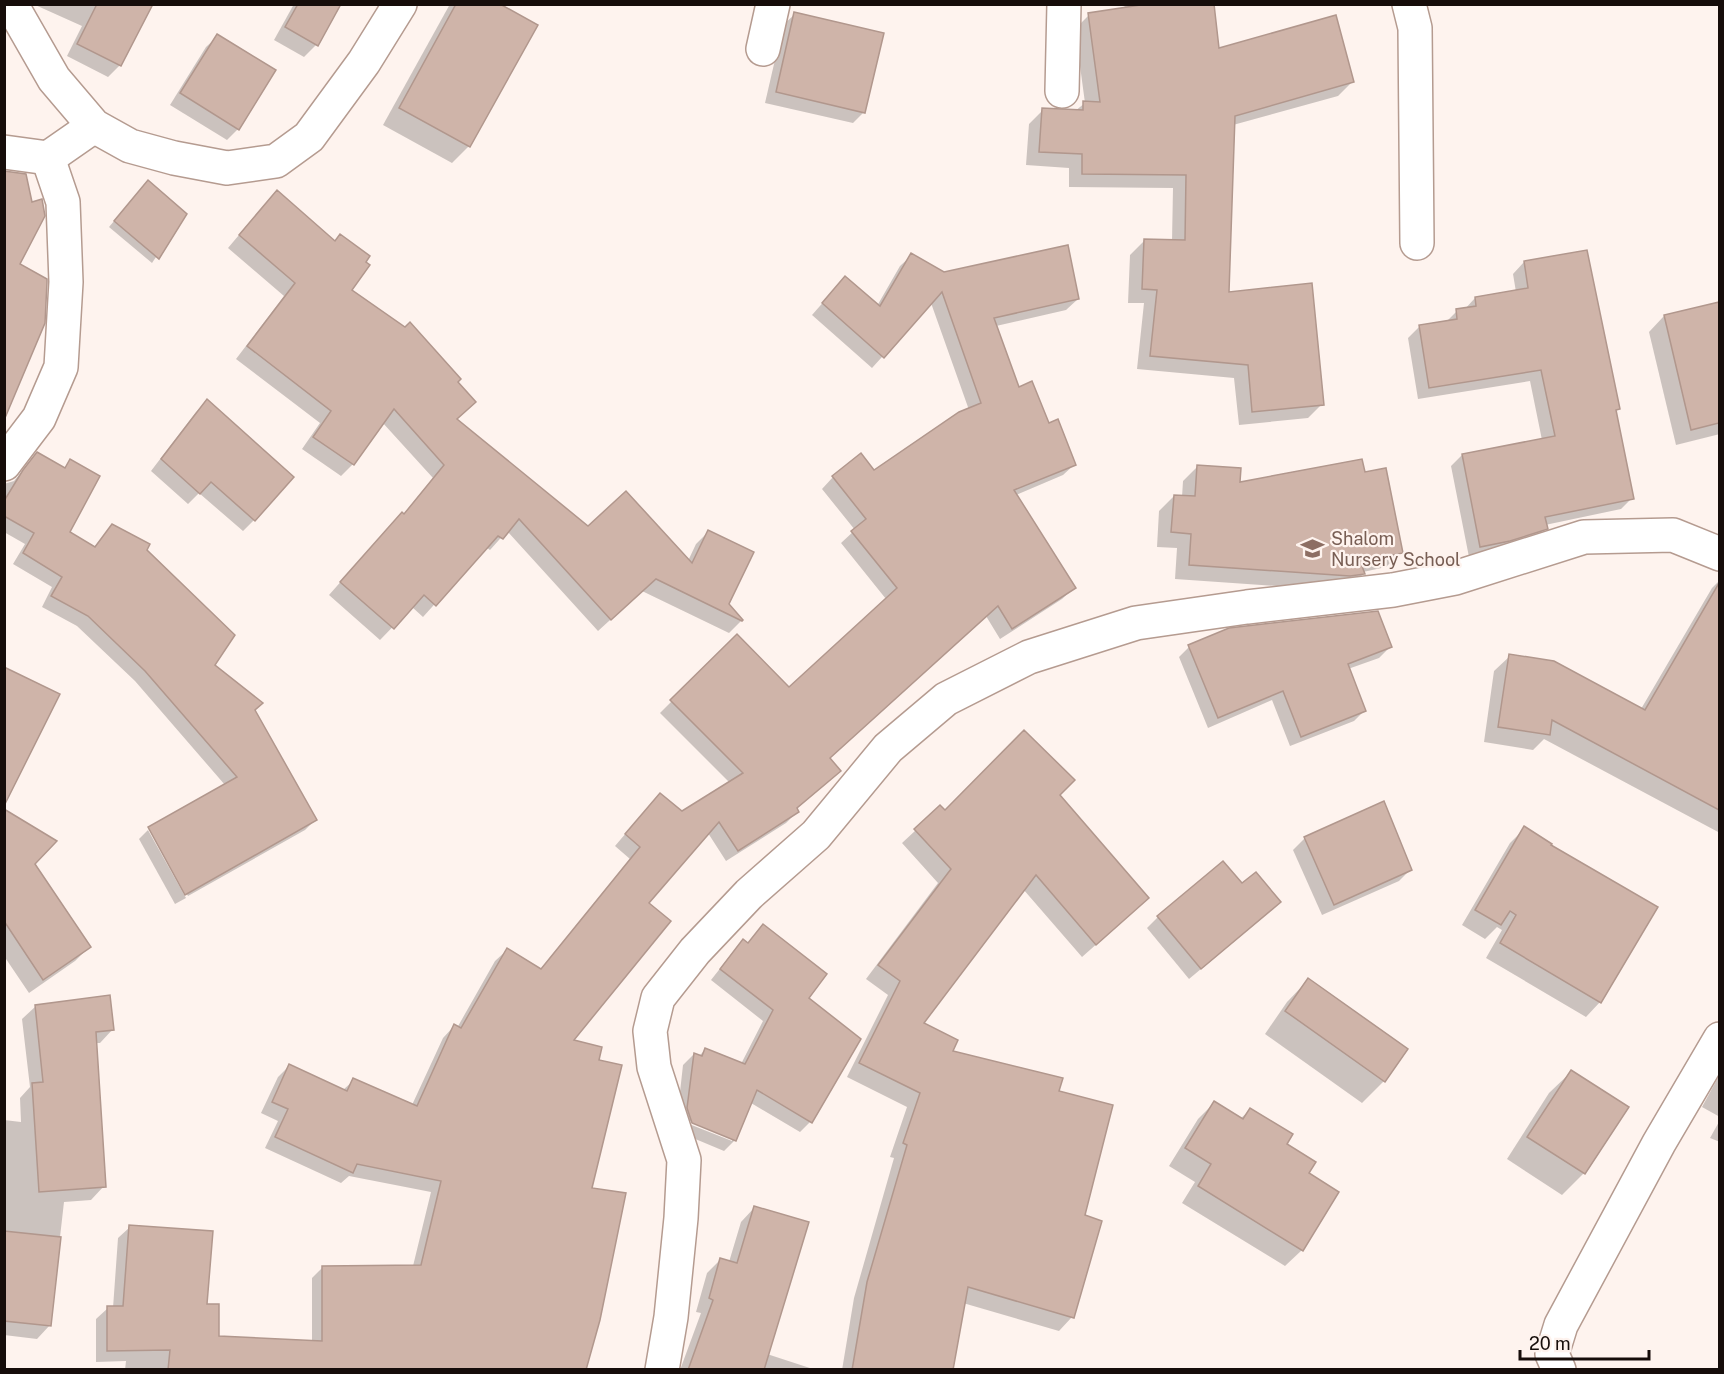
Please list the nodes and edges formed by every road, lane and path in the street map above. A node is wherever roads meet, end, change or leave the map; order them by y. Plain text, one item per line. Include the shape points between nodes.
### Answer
1 (11, 4) edge
2 (400, 4) edge
3 (773, 4) edge
4 (1064, 4) edge
5 (1409, 4) edge
6 (763, 49) dead end
7 (1062, 91) dead end
8 (94, 126) junction
9 (4, 152) edge
10 (48, 158) junction
11 (1417, 243) dead end
12 (4, 464) edge
13 (1719, 554) edge
14 (1719, 1039) edge
15 (662, 1370) edge
16 (1559, 1370) edge

1 - 8 street via 54,79
2 - 8 street via 364,63 309,136 276,161 227,168 185,160 130,146
3 - 6 street
4 - 7 street
5 - 11 street via 1415,28
8 - 10 street
9 - 10 street
10 - 12 street via 63,201 66,282 61,367 39,418
13 - 15 street via 1673,535 1584,537 1455,578 1393,590 1136,623 1029,657 946,699 888,748 816,835 749,894 695,951 658,998 650,1030 654,1067 684,1160 672,1317
14 - 16 street via 1561,1325 1552,1354

